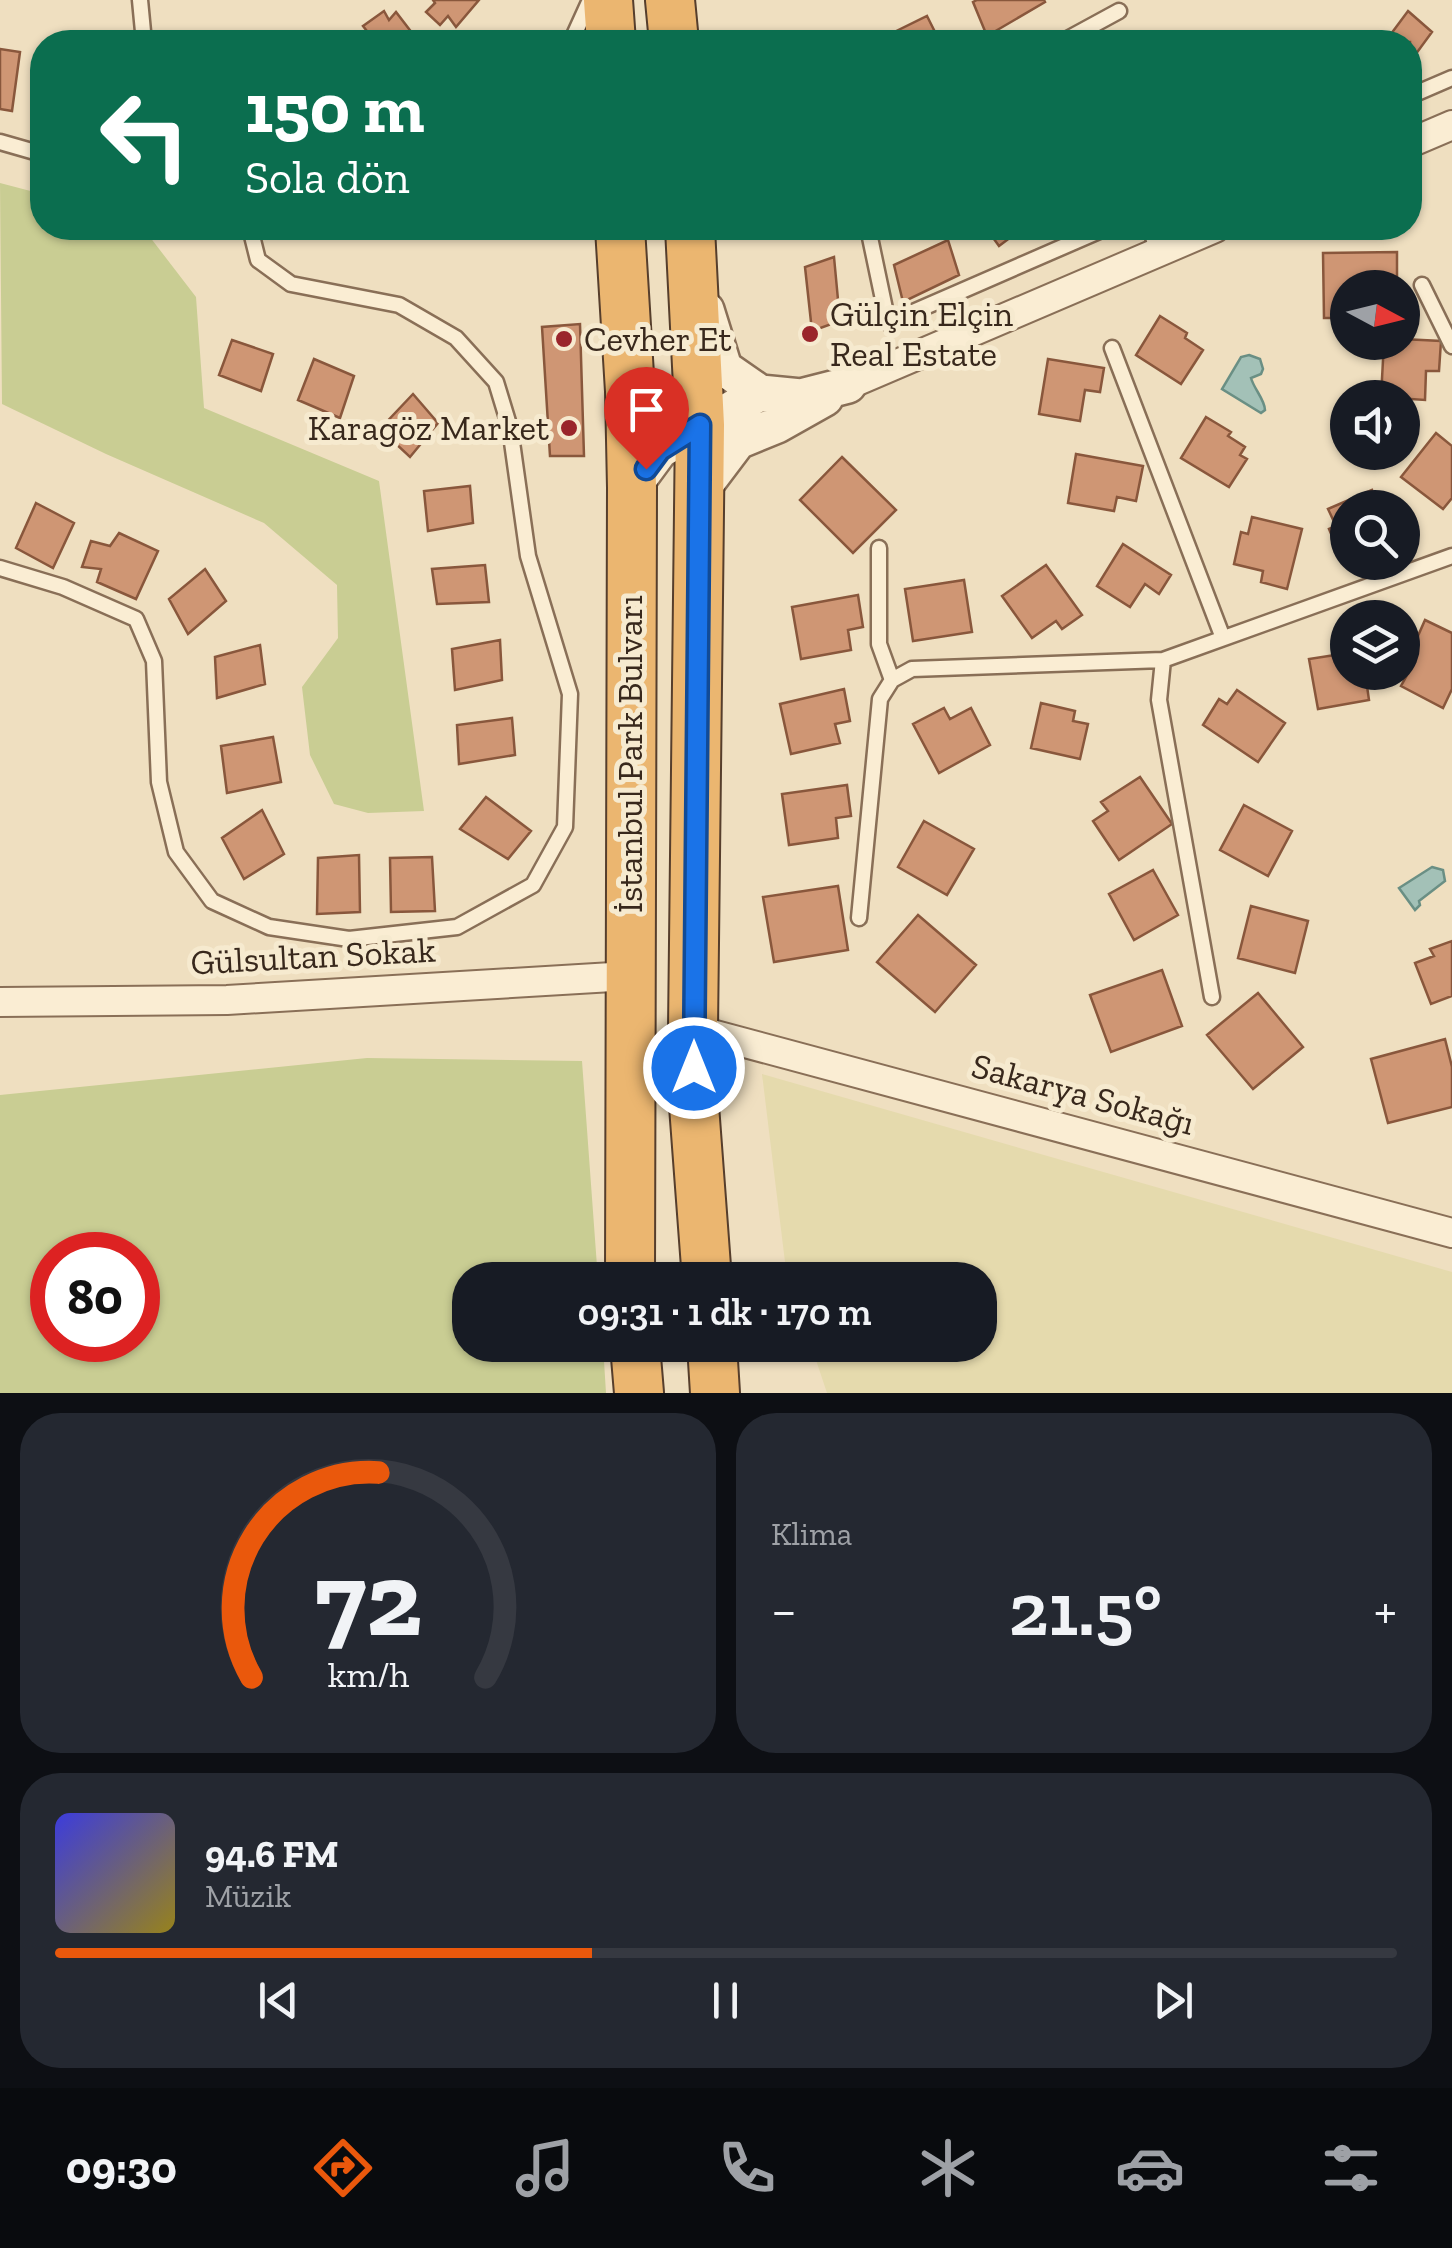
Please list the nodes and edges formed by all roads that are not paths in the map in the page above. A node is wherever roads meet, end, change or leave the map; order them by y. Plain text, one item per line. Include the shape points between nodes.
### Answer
1 (140, 0) edge
2 (590, 0) edge
3 (608, 0) edge
4 (670, 0) edge
5 (1119, 11) dead end
6 (143, 30) edge
7 (577, 30) edge
8 (611, 30) edge
9 (673, 30) edge
10 (1084, 30) edge
11 (1452, 78) edge
12 (1422, 91) edge
13 (1452, 125) edge
14 (1422, 138) edge
15 (0, 142) edge
16 (30, 151) edge
17 (253, 240) edge
18 (614, 240) edge
19 (871, 240) edge
20 (1078, 240) edge
21 (1154, 240) edge
22 (692, 249) edge
23 (1422, 286) dead end
24 (1452, 346) edge
25 (1112, 348) dead end
26 (848, 385) junction
27 (630, 391) junction
28 (760, 393) junction
29 (707, 432) junction
30 (632, 488) junction
31 (879, 548) dead end
32 (1452, 556) edge
33 (0, 568) edge
34 (1223, 638) junction
35 (1163, 660) junction
36 (892, 680) junction
37 (859, 918) dead end
38 (629, 976) junction
39 (1212, 997) dead end
40 (0, 1002) edge
41 (693, 1029) junction
42 (1452, 1234) edge
43 (630, 1262) edge
44 (706, 1262) edge
45 (636, 1362) edge
46 (713, 1362) edge
47 (639, 1393) edge
48 (715, 1393) edge

1 - 6 lane
2 - 7 lane
3 - 8 highway
4 - 9 highway
5 - 10 lane
11 - 12 lane
13 - 14 street
15 - 16 lane
17 - 33 lane via 258,260 291,284 399,305 456,338 496,382 510,428 528,556 570,694 565,827 534,885 457,927 349,939 269,927 212,901 176,852 159,782 154,661 136,619
18 - 27 highway, İstanbul Park Bulvarı
19 - 20 lane via 888,323
21 - 26 street
22 - 28 street via 724,368
22 - 29 highway, İstanbul Park Bulvarı
23 - 24 lane
25 - 34 lane
26 - 28 street via 801,396
26 - 29 street via 776,425
27 - 29 street via 674,427
27 - 30 highway, İstanbul Park Bulvarı
28 - 29 street
29 - 30 street via 660,450
29 - 41 highway, İstanbul Park Bulvarı via 698,494
30 - 38 highway, İstanbul Park Bulvarı
31 - 36 lane via 880,644
32 - 34 lane
34 - 35 lane
35 - 36 lane via 912,670
35 - 39 lane via 1159,700
36 - 37 lane via 880,699
38 - 40 street, Gülsultan Sokak via 226,1000
38 - 43 highway, İstanbul Park Bulvarı
41 - 42 street, Sakarya Sokağı
41 - 44 highway, İstanbul Park Bulvarı
45 - 47 highway
46 - 48 highway

